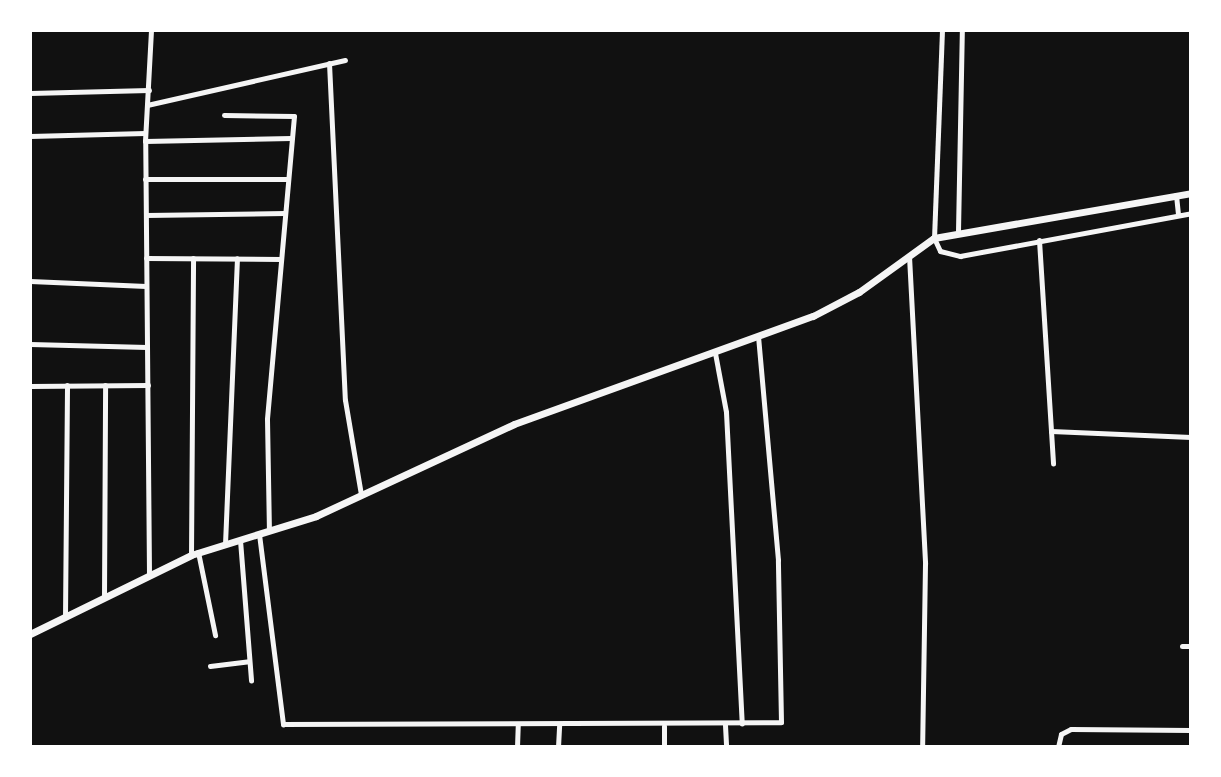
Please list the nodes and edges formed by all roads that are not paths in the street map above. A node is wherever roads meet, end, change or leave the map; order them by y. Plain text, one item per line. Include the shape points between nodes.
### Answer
1 (151, 30) edge
2 (942, 30) edge
3 (962, 30) edge
4 (345, 60) dead end
5 (329, 63) junction
6 (149, 90) junction
7 (30, 93) edge
8 (147, 105) junction
9 (224, 115) dead end
10 (145, 133) junction
11 (30, 136) edge
12 (291, 138) junction
13 (145, 141) junction
14 (145, 179) junction
15 (288, 179) junction
16 (1191, 193) edge
17 (1176, 197) junction
18 (285, 213) junction
19 (1191, 213) edge
20 (1178, 214) junction
21 (145, 215) junction
22 (958, 231) junction
23 (934, 238) junction
24 (1039, 240) junction
25 (909, 254) junction
26 (146, 258) junction
27 (193, 258) junction
28 (237, 258) junction
29 (281, 259) junction
30 (30, 281) edge
31 (146, 286) junction
32 (758, 338) junction
33 (30, 344) edge
34 (147, 347) junction
35 (715, 353) junction
36 (67, 385) junction
37 (105, 385) junction
38 (148, 385) junction
39 (30, 386) edge
40 (1051, 431) junction
41 (1191, 437) edge
42 (1053, 464) dead end
43 (361, 495) junction
44 (269, 531) junction
45 (259, 534) junction
46 (239, 539) junction
47 (225, 544) junction
48 (194, 554) junction
49 (149, 574) junction
50 (104, 597) junction
51 (65, 617) junction
52 (30, 634) edge
53 (215, 635) dead end
54 (1182, 646) dead end
55 (1191, 646) edge
56 (249, 661) junction
57 (210, 666) dead end
58 (251, 681) dead end
59 (518, 724) junction
60 (742, 724) junction
61 (559, 725) junction
62 (725, 725) junction
63 (664, 726) junction
64 (1191, 730) edge
65 (517, 747) edge
66 (558, 747) edge
67 (664, 747) edge
68 (726, 747) edge
69 (922, 747) edge
70 (1058, 747) edge

1 - 6 street
2 - 23 street
3 - 22 street
4 - 5 street
5 - 8 street
5 - 43 street via 345,400
6 - 7 street
6 - 8 street
8 - 10 street
9 - 12 street via 293,114
10 - 11 street
10 - 13 street
12 - 13 street
12 - 15 street
13 - 14 street
14 - 15 street
14 - 21 street
15 - 18 street
16 - 17 main road
17 - 20 street
17 - 22 main road
18 - 21 street
18 - 29 street
19 - 20 street
20 - 24 street
21 - 26 street
22 - 23 main road
23 - 24 street via 940,251 953,257
23 - 25 main road
24 - 40 street
25 - 32 main road via 842,303
25 - 69 street via 925,564
26 - 27 street
26 - 31 street
27 - 28 street
27 - 48 street
28 - 29 street
28 - 47 street
29 - 44 street via 267,419
30 - 31 street
31 - 34 street
32 - 35 main road
32 - 60 street via 778,560 783,719
33 - 34 street
34 - 38 street
35 - 43 main road via 514,424
35 - 60 street via 726,412
36 - 37 street
36 - 39 street
36 - 51 street
37 - 38 street
37 - 50 street
38 - 49 street
40 - 41 street
40 - 42 street
43 - 44 main road
44 - 45 main road
45 - 46 main road
45 - 59 street via 280,722
46 - 47 main road
46 - 56 street
47 - 48 main road
48 - 49 main road
48 - 53 street
49 - 50 main road
50 - 51 main road
51 - 52 main road
54 - 55 street
56 - 57 street
56 - 58 street
59 - 61 street
59 - 65 street
60 - 62 street
61 - 63 street
61 - 66 street
62 - 63 street
62 - 68 street
63 - 67 street
64 - 70 street via 1071,729 1061,734

